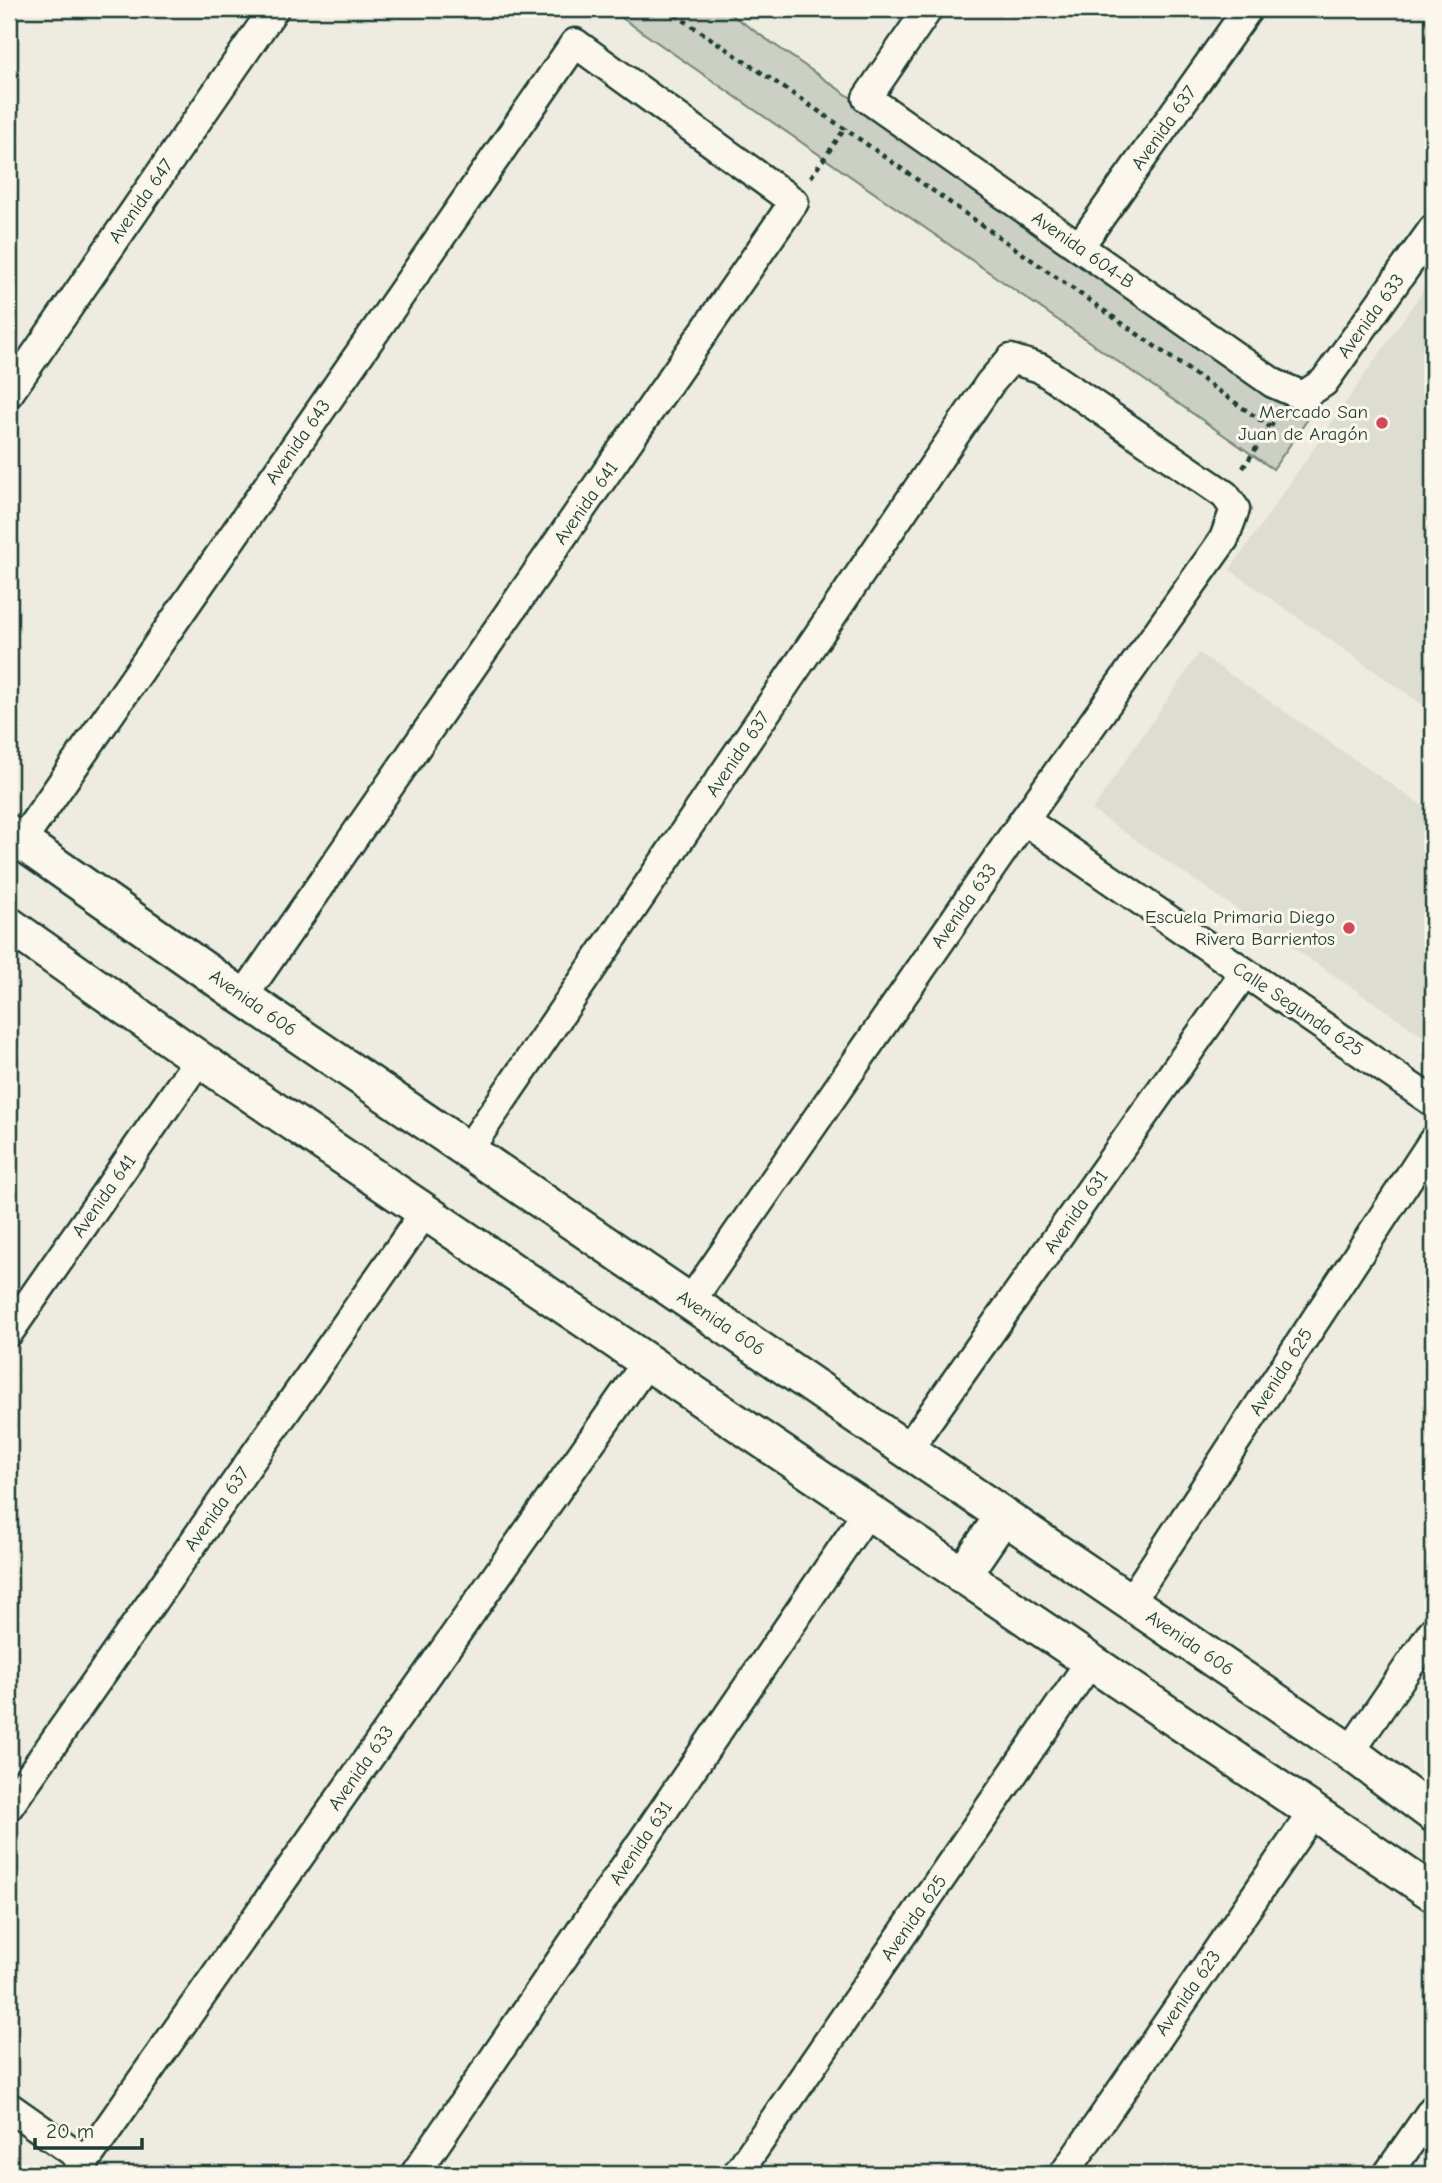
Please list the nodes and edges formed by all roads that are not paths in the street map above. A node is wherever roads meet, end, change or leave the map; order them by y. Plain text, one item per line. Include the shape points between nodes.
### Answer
1 (274, 9) edge
2 (928, 9) edge
3 (1248, 9) edge
4 (575, 43) joint
5 (1433, 229) edge
6 (1079, 247) junction
7 (1011, 359) joint
8 (9, 393) edge
9 (1298, 394) joint
10 (1024, 820) junction
11 (15, 837) edge
12 (9, 925) edge
13 (1244, 973) junction
14 (243, 997) junction
15 (199, 1059) junction
16 (1433, 1102) edge
17 (1433, 1142) edge
18 (468, 1150) junction
19 (425, 1212) junction
20 (691, 1302) junction
21 (9, 1332) edge
22 (647, 1362) junction
23 (907, 1450) junction
24 (868, 1511) junction
25 (1003, 1516) junction
26 (962, 1576) junction
27 (1130, 1602) junction
28 (1433, 1631) edge
29 (1090, 1662) junction
30 (1350, 1752) junction
31 (9, 1806) edge
32 (1313, 1812) junction
33 (1433, 1814) edge
34 (1433, 1894) edge
35 (9, 2107) edge
36 (1433, 2109) edge
37 (81, 2168) edge
38 (415, 2174) edge
39 (737, 2174) edge
40 (1063, 2174) edge
41 (1388, 2174) edge

1 - 8 street, Avenida 647
2 - 6 street, Avenida 604-B via 867,98
3 - 6 street, Avenida 637
4 - 11 street, Avenida 643
4 - 14 street, Avenida 641 via 794,202
5 - 9 street, Avenida 633 via 1324,382
6 - 9 street, Avenida 604-B via 1273,383
7 - 10 street, Avenida 633 via 1040,368 1230,502 1224,539
7 - 18 street, Avenida 637 via 982,394
10 - 13 street, Calle Segunda 625
10 - 20 street, Avenida 633
11 - 14 street, Avenida 606
12 - 15 street
13 - 16 street, Calle Segunda 625
13 - 23 street, Avenida 631
14 - 18 street, Avenida 606
15 - 19 street
15 - 21 street, Avenida 641
17 - 27 street, Avenida 625
18 - 20 street, Avenida 606
19 - 22 street
19 - 31 street, Avenida 637
20 - 23 street, Avenida 606
22 - 24 street
22 - 37 street, Avenida 633
23 - 25 street, Avenida 606
24 - 26 street
24 - 38 street, Avenida 631
25 - 26 street
25 - 27 street, Avenida 606
26 - 29 street
27 - 30 street, Avenida 606
28 - 30 street
29 - 32 street
29 - 39 street, Avenida 625
30 - 33 street, Avenida 606
32 - 34 street
32 - 40 street, Avenida 623
35 - 37 street
36 - 41 street

